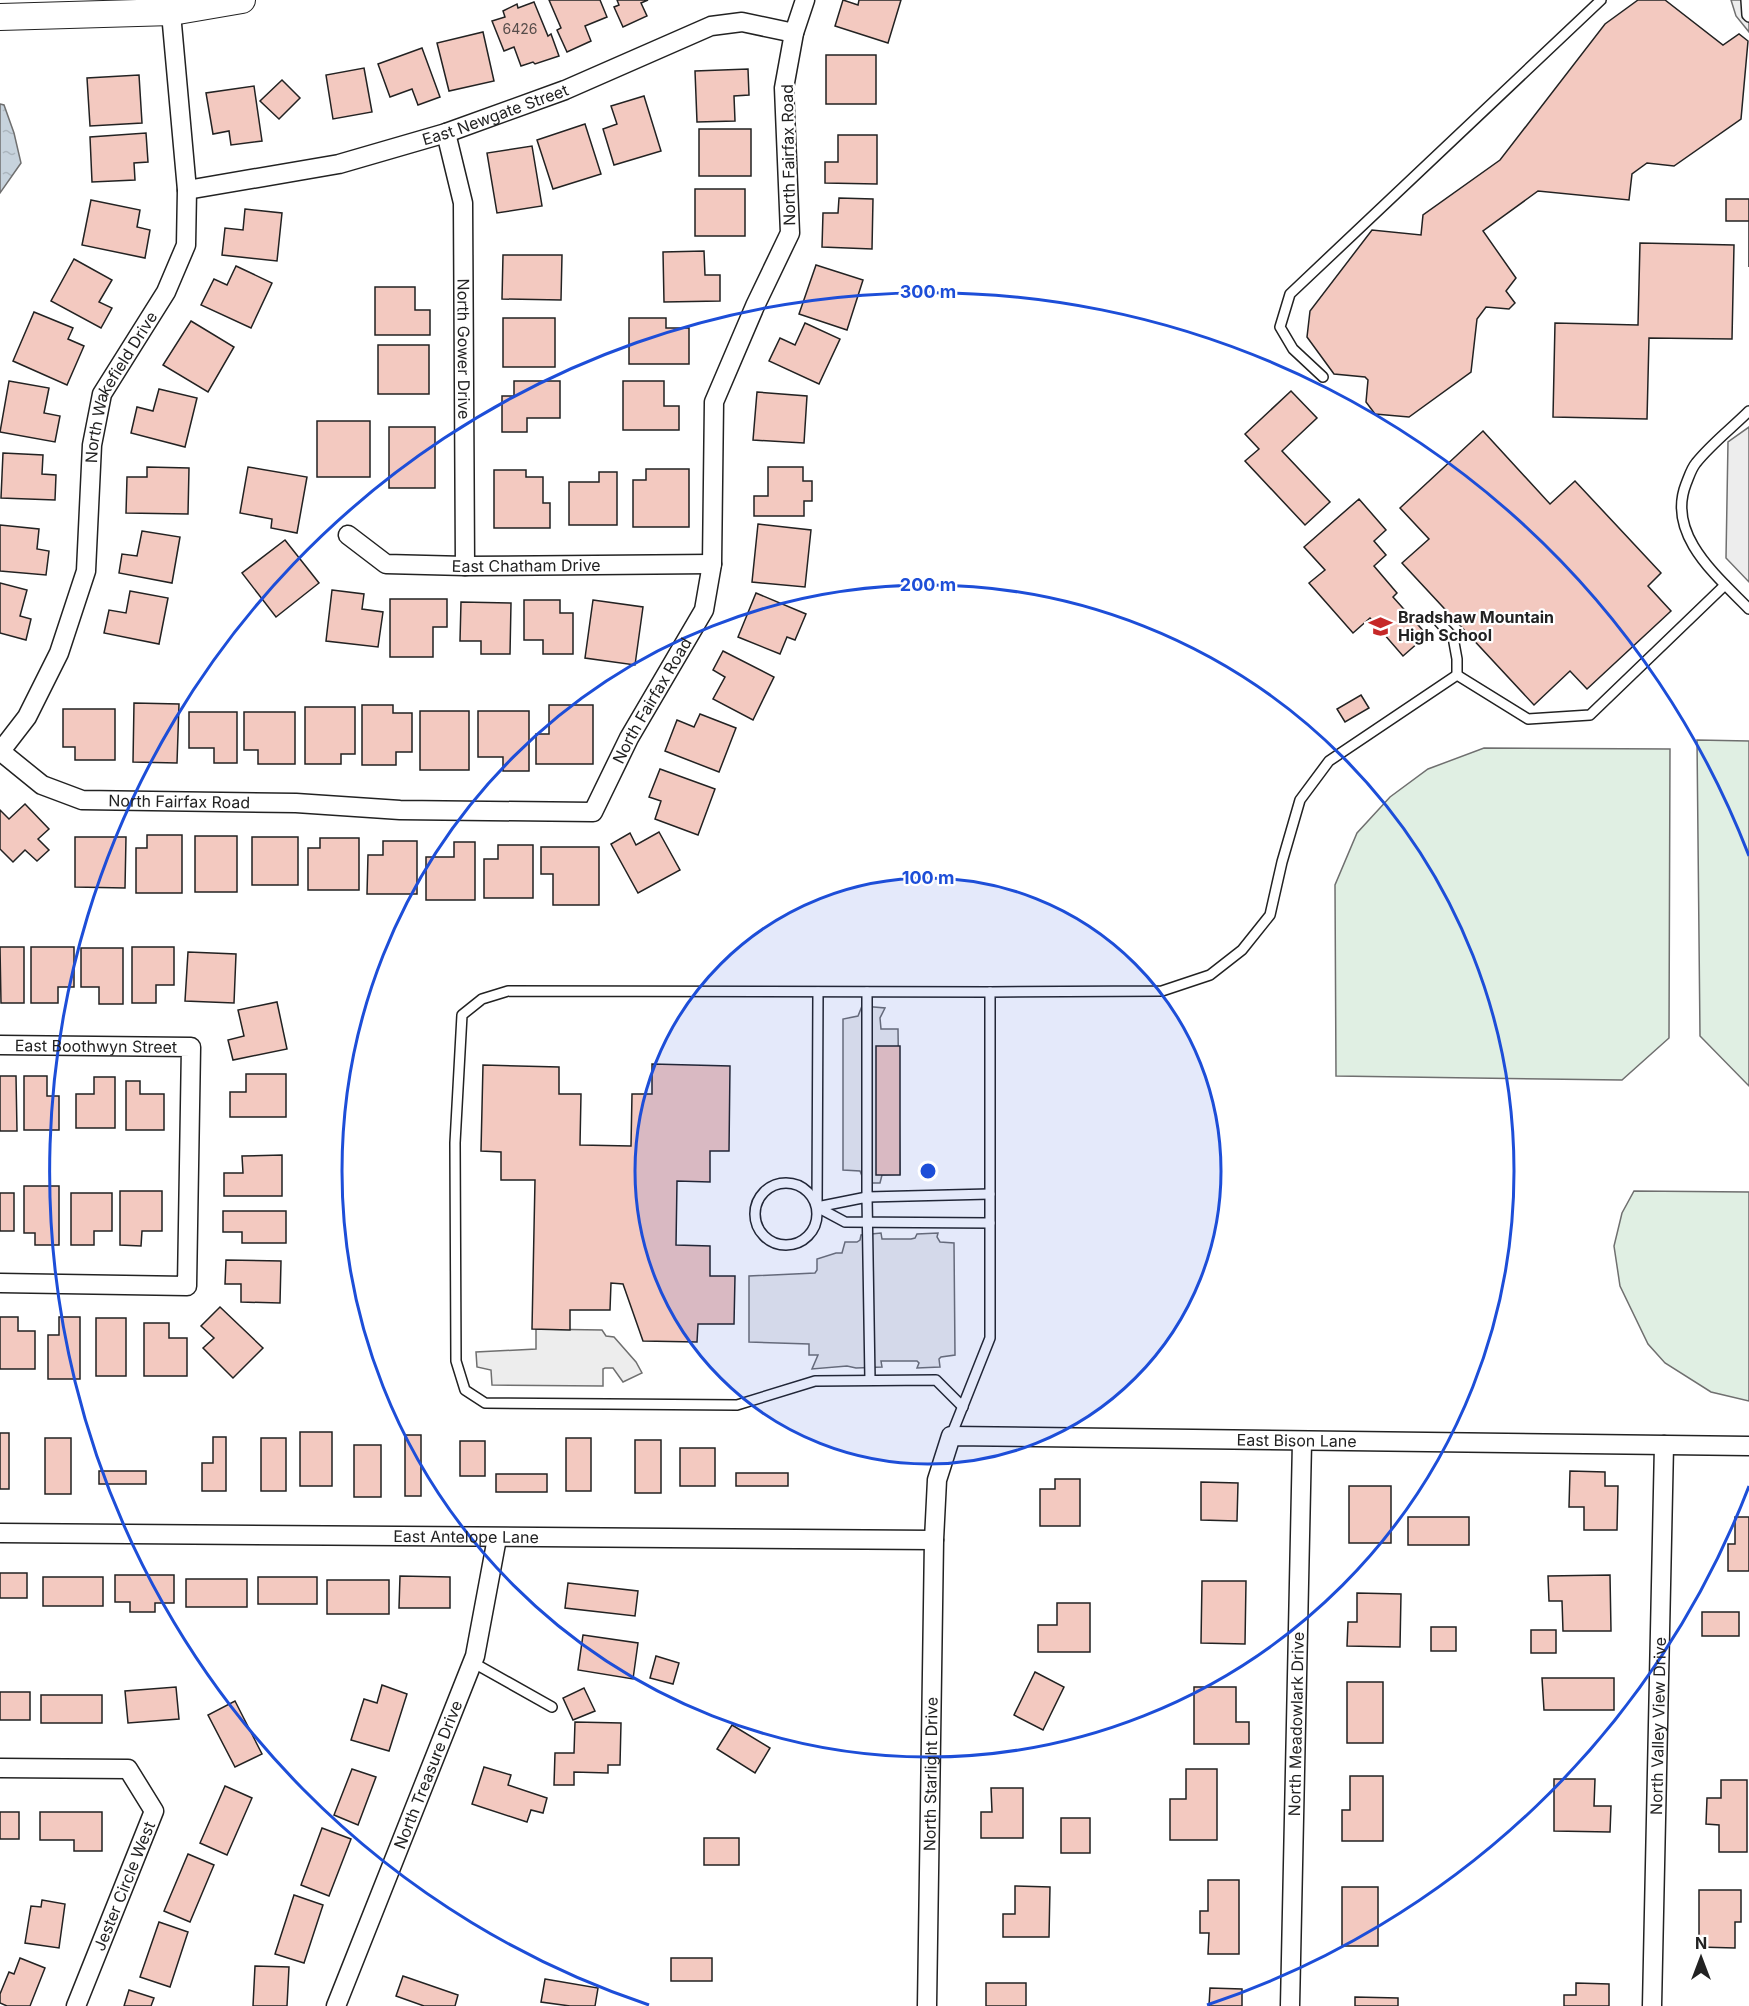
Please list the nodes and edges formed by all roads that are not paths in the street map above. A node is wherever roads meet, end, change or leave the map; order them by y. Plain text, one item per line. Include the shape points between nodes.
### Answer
1 (242, 0) edge
2 (805, 0) edge
3 (1601, 0) edge
4 (1746, 0) edge
5 (171, 6) edge
6 (0, 17) edge
7 (1749, 17) edge
8 (794, 33) junction
9 (446, 133) junction
10 (187, 190) junction
11 (1323, 377) dead end
12 (1749, 411) edge
13 (348, 536) dead end
14 (712, 564) junction
15 (465, 566) junction
16 (1725, 585) junction
17 (1749, 609) edge
18 (1439, 622) dead end
19 (1457, 675) junction
20 (0, 752) edge
21 (818, 992) junction
22 (867, 992) junction
23 (990, 992) junction
24 (0, 1045) edge
25 (990, 1194) junction
26 (867, 1197) junction
27 (817, 1207) junction
28 (869, 1222) junction
29 (990, 1223) junction
30 (0, 1283) edge
31 (870, 1380) junction
32 (963, 1407) junction
33 (951, 1436) junction
34 (1302, 1442) junction
35 (1664, 1445) junction
36 (1749, 1446) edge
37 (0, 1533) edge
38 (497, 1538) junction
39 (934, 1540) junction
40 (472, 1662) junction
41 (552, 1707) dead end
42 (0, 1768) edge
43 (76, 2006) edge
44 (336, 2006) edge
45 (927, 2006) edge
46 (1290, 2006) edge
47 (1652, 2006) edge

1 - 5 street
2 - 8 street, North Fairfax Road
3 - 11 lane via 1290,294 1280,327 1293,349
4 - 7 lane
5 - 6 street
5 - 10 street, North Wakefield Drive
8 - 9 street, East Newgate Street via 742,22 711,26 566,90
8 - 14 street, North Fairfax Road via 784,88 789,233 714,402
9 - 10 street, East Newgate Street via 339,164
9 - 15 street, North Gower Drive via 463,203
10 - 20 street, North Wakefield Drive via 186,245 166,292 102,394 92,445 86,571 59,653 27,717
12 - 16 lane via 1694,465 1683,492 1682,516 1691,541 1703,562
13 - 15 street, East Chatham Drive via 386,564
14 - 15 street, East Chatham Drive
14 - 20 street, North Fairfax Road via 704,610 629,738 593,812 82,800 42,785
16 - 17 lane
16 - 19 lane via 1590,715 1528,718
18 - 19 lane via 1453,637
19 - 23 lane via 1329,761 1300,800 1270,915 1242,950 1210,975 1162,991
21 - 22 lane
21 - 27 lane
21 - 31 lane via 508,991 482,999 462,1015 455,1143 456,1360 465,1390 484,1403 737,1405 815,1381
22 - 23 lane
22 - 26 lane
23 - 25 lane
24 - 30 street, East Boothwyn Street via 191,1047 187,1286
25 - 26 lane
25 - 29 lane
26 - 27 lane
26 - 28 lane
27 - 27 lane via 805,1189 785,1183 766,1190 759,1198 755,1218 758,1228 772,1242 792,1245 801,1242 815,1227
27 - 28 lane via 845,1222
28 - 29 lane
28 - 31 lane
29 - 32 lane via 990,1338
31 - 32 lane via 936,1380
32 - 33 lane
33 - 34 street, East Bison Lane
33 - 39 street via 937,1480
34 - 35 street, East Bison Lane
34 - 46 street, North Meadowlark Drive
35 - 36 street, East Bison Lane
35 - 47 street, North Valley View Drive
37 - 38 street, East Antelope Lane
38 - 39 street, East Antelope Lane
38 - 40 street, North Treasure Drive
39 - 45 street, North Starlight Drive
40 - 41 lane
40 - 44 street, North Treasure Drive
42 - 43 street, Jester Circle West via 128,1769 154,1811

